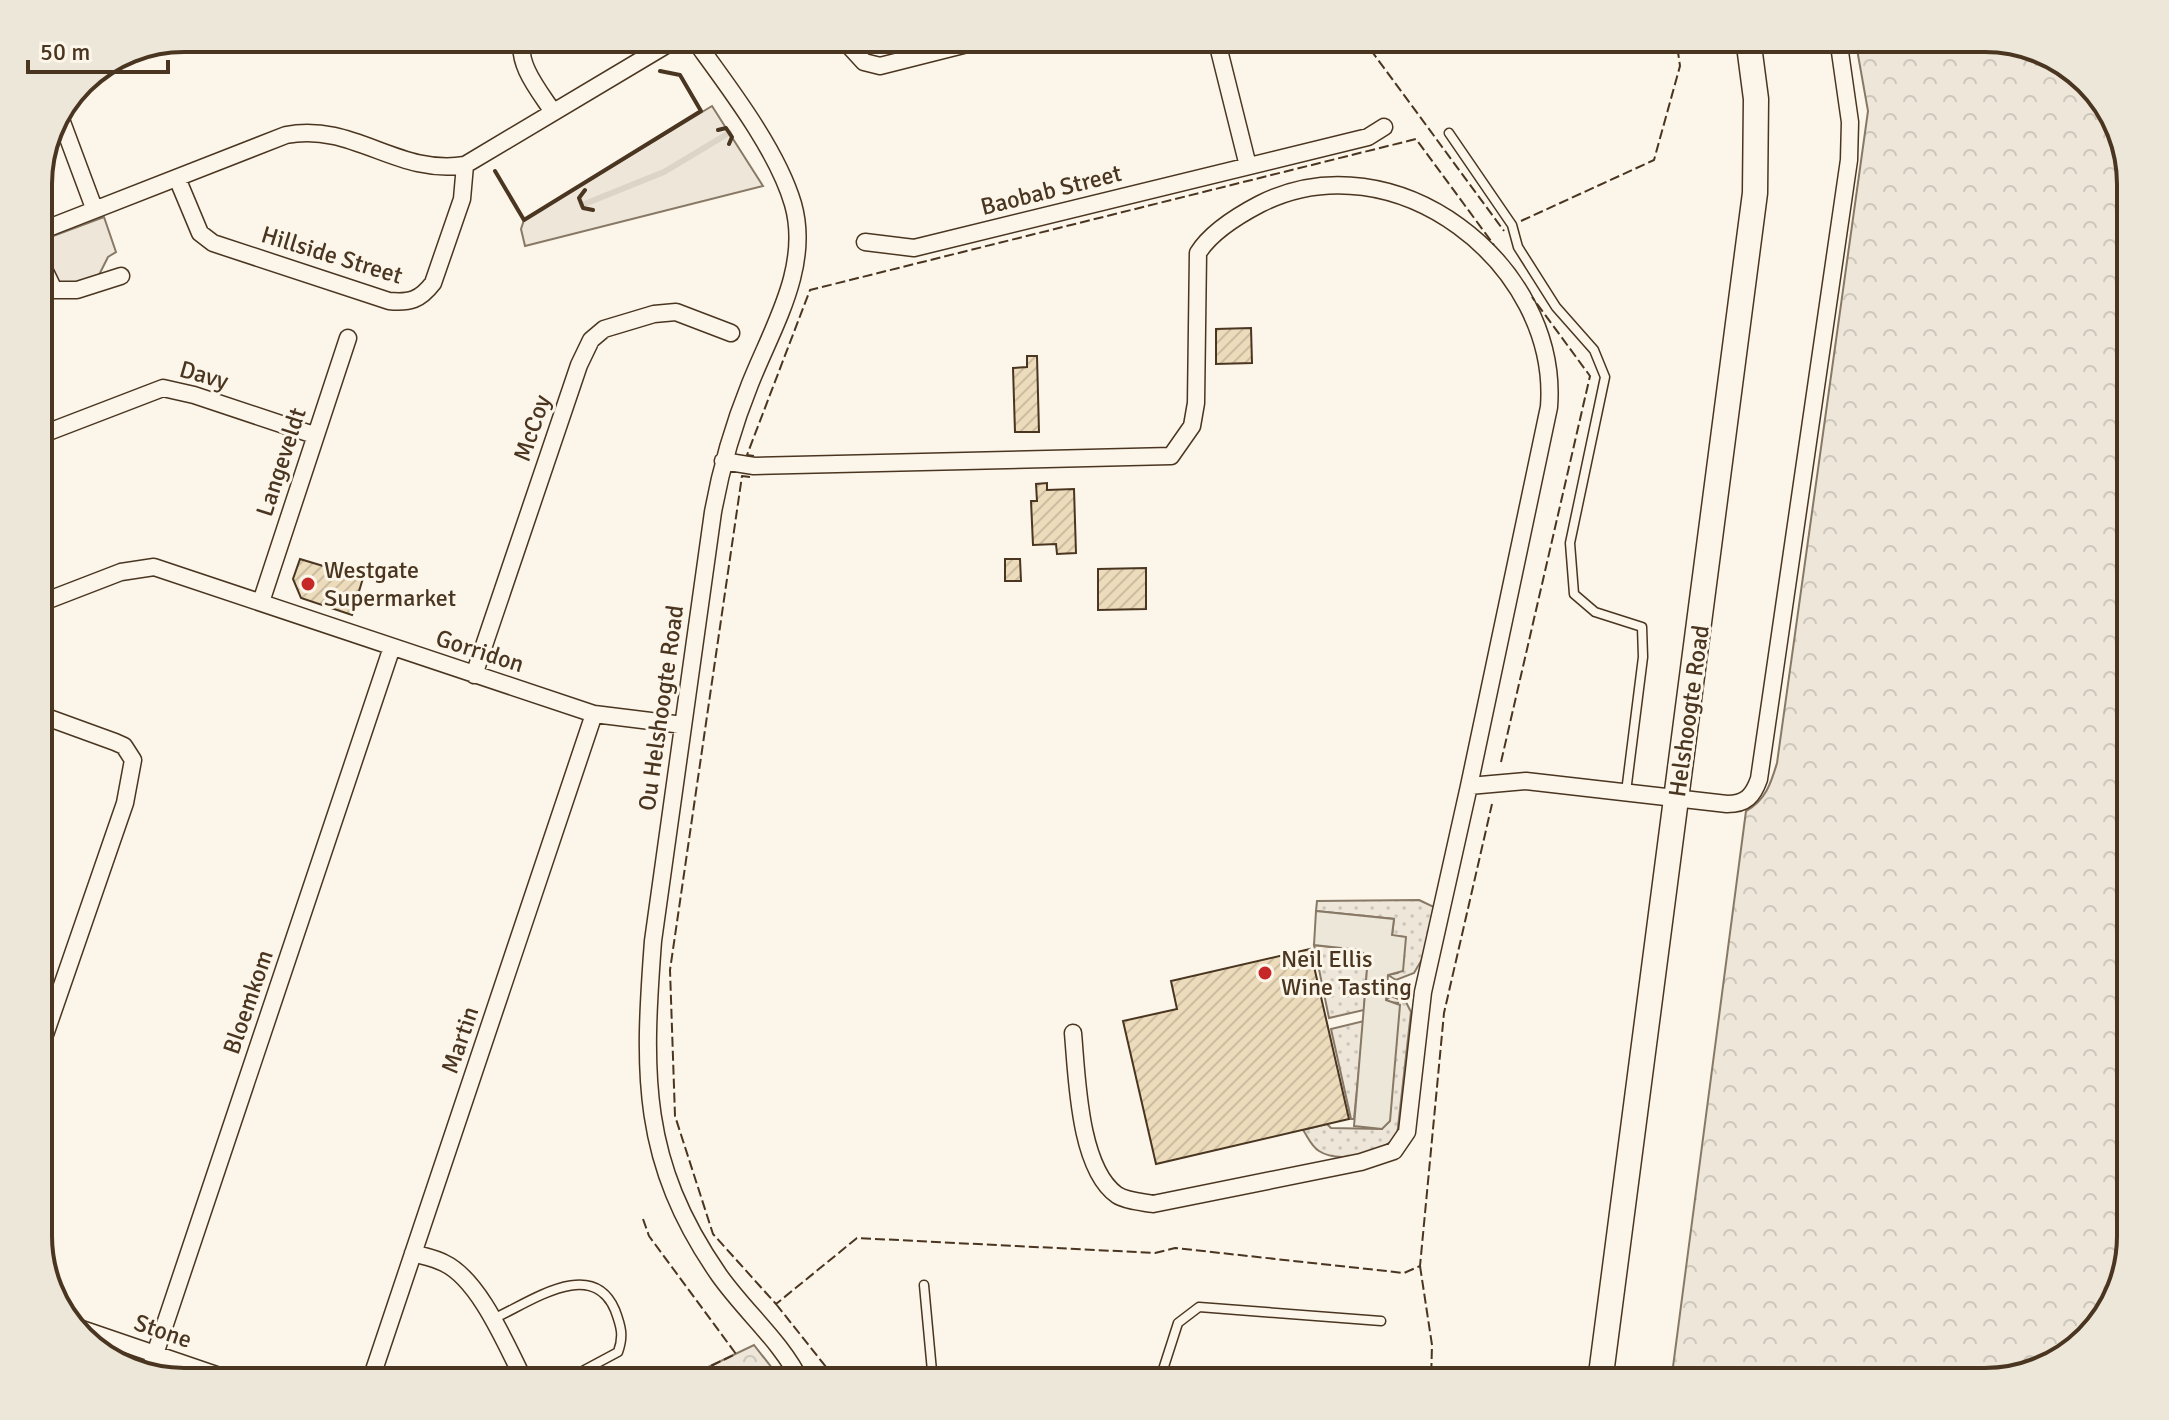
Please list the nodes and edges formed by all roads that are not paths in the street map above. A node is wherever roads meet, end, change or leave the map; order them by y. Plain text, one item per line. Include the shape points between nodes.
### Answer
1 (523, 52) edge
2 (654, 52) edge
3 (702, 52) edge
4 (855, 52) edge
5 (936, 52) edge
6 (1220, 52) edge
7 (1750, 52) edge
8 (1840, 52) edge
9 (553, 112) junction
10 (1384, 127) dead end
11 (65, 129) edge
12 (1449, 133) dead end
13 (465, 165) junction
14 (1248, 166) junction
15 (177, 178) junction
16 (94, 208) junction
17 (52, 226) edge
18 (865, 242) dead end
19 (121, 276) dead end
20 (52, 286) edge
21 (731, 333) dead end
22 (348, 338) dead end
23 (52, 431) edge
24 (314, 435) junction
25 (723, 461) junction
26 (52, 599) edge
27 (261, 602) junction
28 (392, 647) junction
29 (474, 675) junction
30 (594, 714) junction
31 (52, 719) edge
32 (683, 725) junction
33 (1469, 786) junction
34 (1626, 792) junction
35 (1677, 798) junction
36 (52, 1014) edge
37 (1073, 1033) dead end
38 (413, 1253) junction
39 (924, 1285) dead end
40 (492, 1320) junction
41 (1381, 1321) dead end
42 (96, 1334) edge
43 (155, 1354) junction
44 (152, 1364) edge
45 (196, 1368) edge
46 (375, 1368) edge
47 (518, 1368) edge
48 (588, 1368) edge
49 (793, 1368) edge
50 (932, 1368) edge
51 (1164, 1368) edge
52 (1602, 1368) edge

1 - 9 street via 528,74
2 - 9 street
3 - 25 street, Ou Helshoogte Road via 772,158 797,226 789,290
4 - 5 street via 864,62 880,66
6 - 14 street
7 - 35 main road, Helshoogte Road via 1756,99 1755,193
8 - 35 street via 1850,122 1849,160 1759,779 1751,797 1737,804
9 - 13 street
10 - 14 street, Baobab Street via 1368,137
11 - 16 street
12 - 34 lane via 1512,225 1518,247 1556,307 1594,350 1605,377 1570,543 1574,594 1595,612 1642,627
13 - 15 street via 428,168 309,130
13 - 15 street, Hillside Street via 462,199 433,283 424,294 404,302 213,243 200,233
14 - 18 street, Baobab Street via 914,248
15 - 16 street
16 - 17 street
19 - 20 street via 77,290
21 - 29 street, McCoy via 676,312 627,321 591,340
22 - 24 street, Langeveldt
23 - 24 street, Davy via 163,388
24 - 27 street, Langeveldt
25 - 32 street, Ou Helshoogte Road
25 - 33 street via 754,466 1171,456 1192,426 1196,403 1198,253 1205,241 1259,204 1311,188 1355,186 1445,214 1481,241 1526,299 1547,348 1552,377
26 - 27 street, Gorridon via 121,572 154,567
27 - 28 street, Gorridon
28 - 29 street, Gorridon
28 - 43 street, Bloemkom
29 - 30 street, Gorridon
30 - 32 street, Gorridon
30 - 38 street, Martin
31 - 36 street via 124,746 133,760 125,803
32 - 49 street, Ou Helshoogte Road via 653,941 649,1097 664,1168 687,1226
33 - 34 street via 1526,781
33 - 37 street via 1423,992 1407,1132 1394,1151 1153,1204 1120,1197 1097,1176 1078,1097
34 - 35 street
35 - 52 main road, Helshoogte Road
38 - 40 street via 443,1262 464,1277
38 - 46 street, Martin
39 - 50 lane
40 - 47 street
40 - 48 lane via 575,1283 593,1285 605,1292 622,1327 618,1352
41 - 51 lane via 1199,1307 1178,1323
42 - 43 street, Stone
43 - 44 street, Bloemkom
43 - 45 street, Stone

